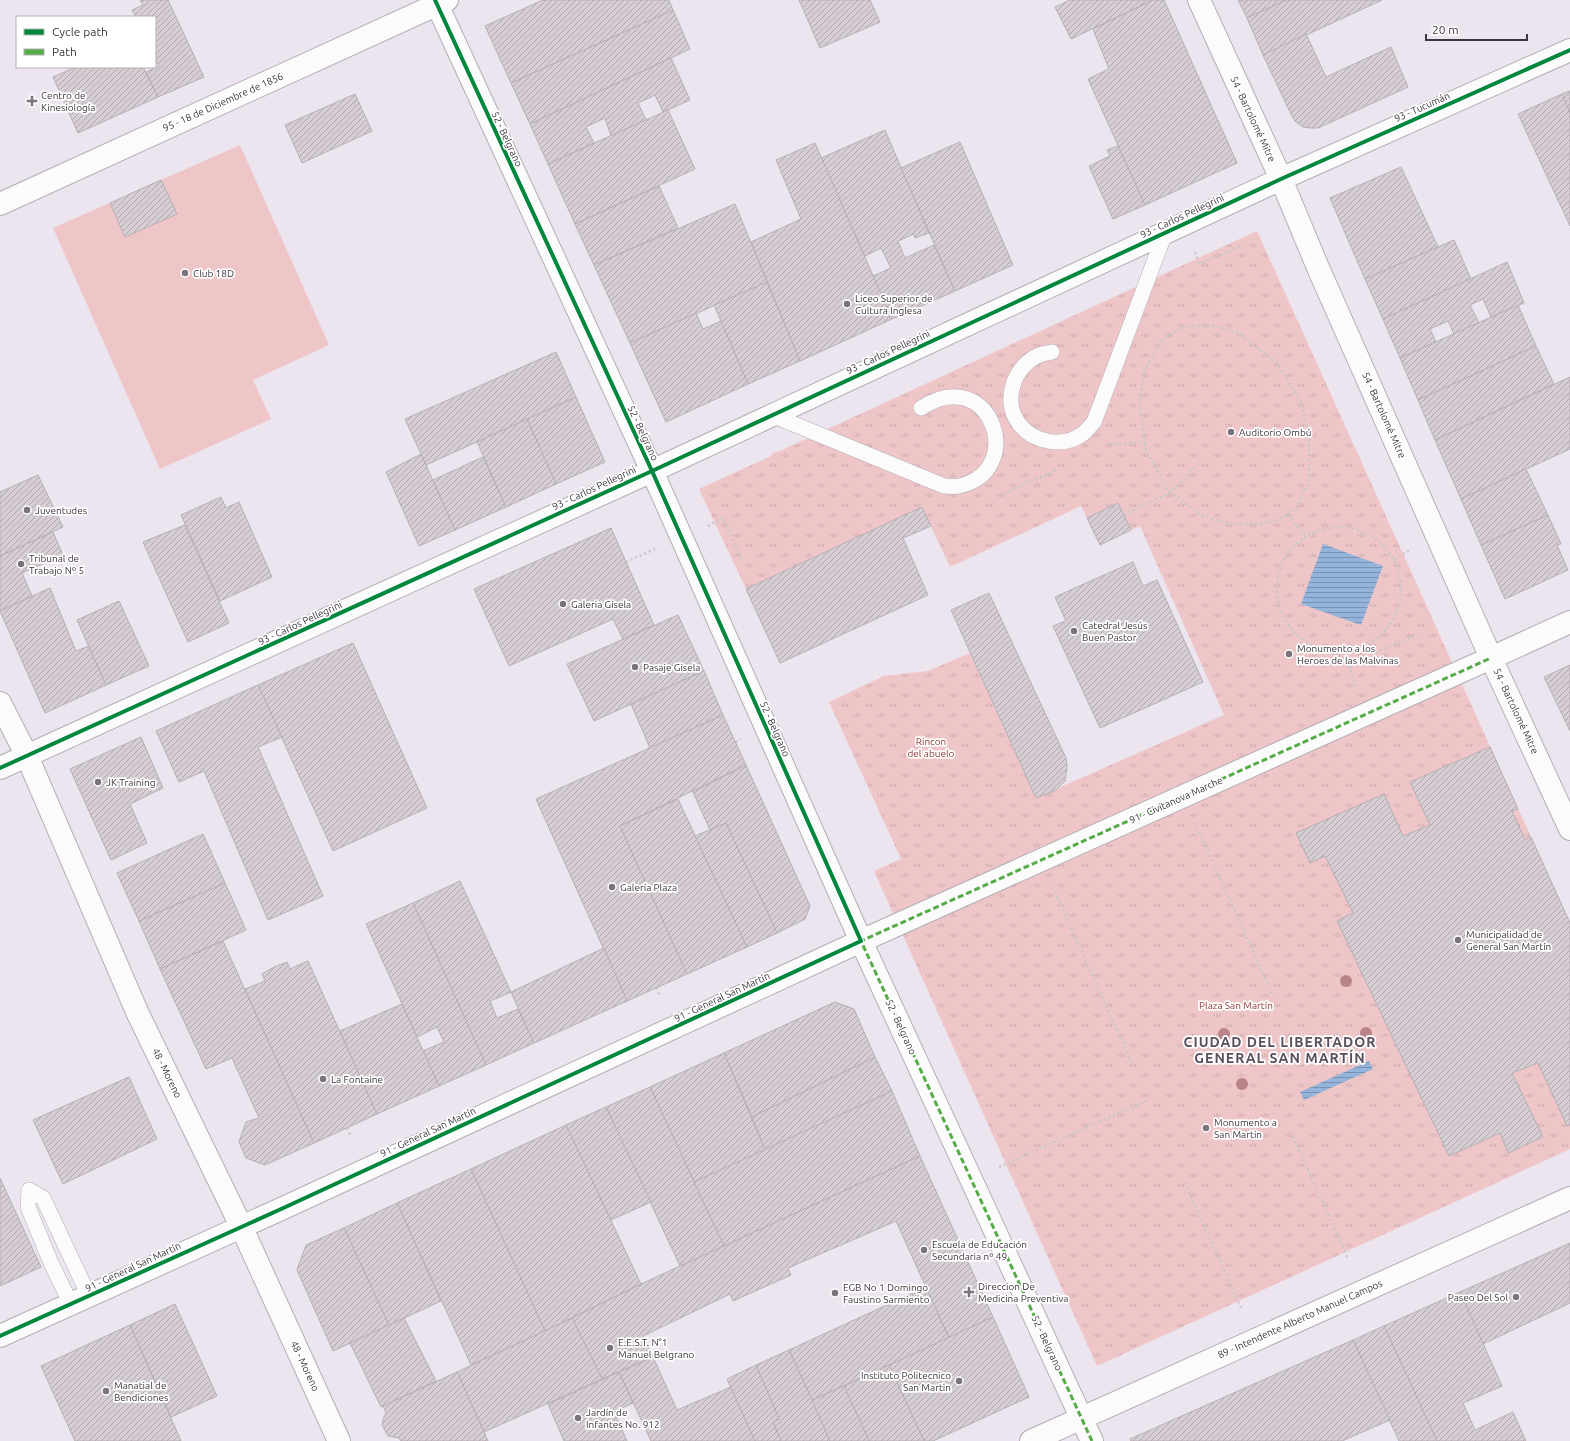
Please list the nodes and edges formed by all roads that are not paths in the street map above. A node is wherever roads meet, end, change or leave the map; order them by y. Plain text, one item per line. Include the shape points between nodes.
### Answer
1 (1199, 0) edge
2 (440, 1) edge
3 (1570, 50) edge
4 (1281, 179) junction
5 (0, 204) edge
6 (1165, 233) junction
7 (1052, 352) dead end
8 (921, 408) dead end
9 (772, 415) junction
10 (652, 471) junction
11 (1570, 622) edge
12 (1491, 658) junction
13 (0, 702) edge
14 (27, 756) junction
15 (0, 768) edge
16 (1570, 829) edge
17 (861, 941) junction
18 (1570, 1198) edge
19 (241, 1226) junction
20 (80, 1300) junction
21 (0, 1336) edge
22 (1081, 1417) junction
23 (339, 1441) edge
24 (1031, 1441) edge
25 (1092, 1441) edge

1 - 4 street, 54 - Bartolomé Mitre
2 - 5 street, 95 - 18 de Diciembre de 1856
2 - 10 street, 52 - Belgrano
3 - 4 street, 93 - Tucumán
4 - 6 street, 93 - Carlos Pellegrini
4 - 12 street, 54 - Bartolomé Mitre
6 - 7 lane via 1094,422 1084,433 1070,440 1055,443 1040,440 1026,432 1016,420 1011,405 1011,389 1016,375 1026,363
6 - 9 street, 93 - Carlos Pellegrini
8 - 9 lane via 933,400 948,396 964,398 978,404 989,416 995,430 997,445 993,460 972,482 944,486
9 - 10 street, 93 - Carlos Pellegrini
10 - 14 street, 93 - Carlos Pellegrini
10 - 17 street, 52 - Belgrano
11 - 12 street, 91 - Civitanova Marche
12 - 16 street, 54 - Bartolomé Mitre
12 - 17 street, 91 - Civitanova Marche
13 - 14 street, 48 - Moreno
14 - 15 street, 93 - Carlos Pellegrini
14 - 19 street, 48 - Moreno via 138,1014
17 - 19 street, 91 - General San Martín
17 - 22 street, 52 - Belgrano
18 - 22 street, 89 - Intendente Alberto Manuel Campos
19 - 20 street, 91 - General San Martín
19 - 23 street, 48 - Moreno
20 - 20 lane via 43,1198 29,1190 28,1207 51,1263
20 - 21 street, 91 - General San Martín
22 - 24 street, 89 - Intendente Alberto Manuel Campos
22 - 25 street, 52 - Belgrano

